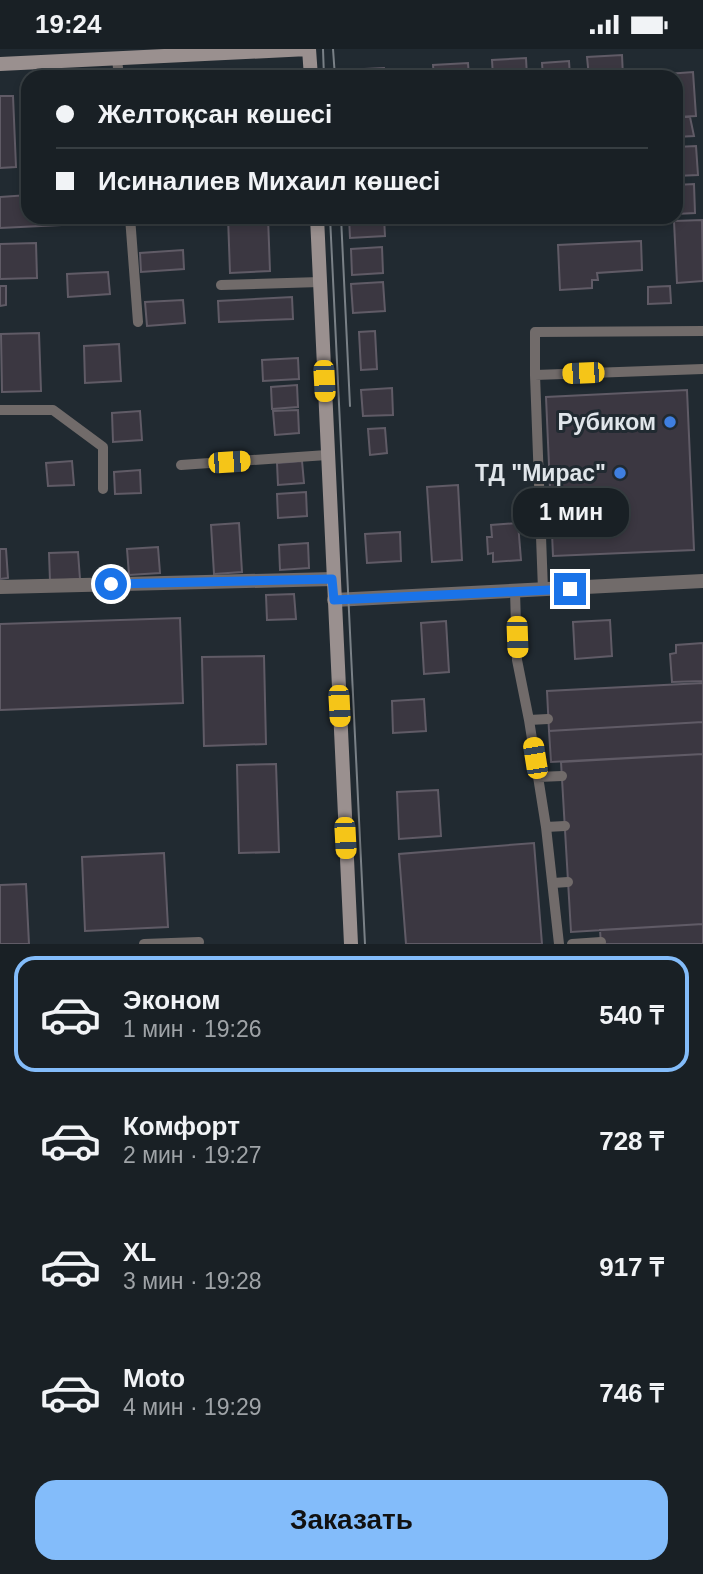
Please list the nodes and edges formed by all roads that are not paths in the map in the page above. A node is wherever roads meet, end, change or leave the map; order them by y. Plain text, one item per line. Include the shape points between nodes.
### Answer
1 (309, 49) edge
2 (217, 52) edge
3 (117, 59) junction
4 (0, 64) edge
5 (118, 70) edge
6 (310, 70) edge
7 (131, 224) edge
8 (317, 224) edge
9 (320, 282) junction
10 (221, 285) dead end
11 (138, 322) dead end
12 (703, 331) edge
13 (703, 369) edge
14 (535, 375) junction
15 (0, 410) edge
16 (327, 455) junction
17 (180, 465) dead end
18 (103, 489) dead end
19 (332, 579) junction
20 (703, 581) edge
21 (0, 587) edge
22 (543, 590) junction
23 (515, 591) junction
24 (334, 600) junction
25 (548, 719) dead end
26 (529, 720) junction
27 (562, 776) dead end
28 (538, 778) junction
29 (565, 825) dead end
30 (546, 827) junction
31 (568, 882) dead end
32 (553, 883) junction
33 (199, 942) dead end
34 (601, 942) dead end
35 (144, 944) edge
36 (351, 944) edge
37 (559, 944) edge
38 (572, 944) edge

1 - 2 street
1 - 6 street
2 - 3 street
3 - 4 street
3 - 5 lane
7 - 11 lane
8 - 9 street
9 - 10 lane
9 - 16 street
12 - 14 lane via 535,332
13 - 14 lane
14 - 22 lane
15 - 18 lane via 53,410 103,447
16 - 17 lane
16 - 19 street
19 - 21 street
19 - 24 street
20 - 22 street
22 - 23 street
23 - 24 street
23 - 26 lane via 517,660
24 - 36 street
25 - 26 lane
26 - 28 lane
27 - 28 lane
28 - 30 lane
29 - 30 lane
30 - 32 lane
31 - 32 lane
32 - 37 lane
33 - 35 lane
34 - 38 lane

